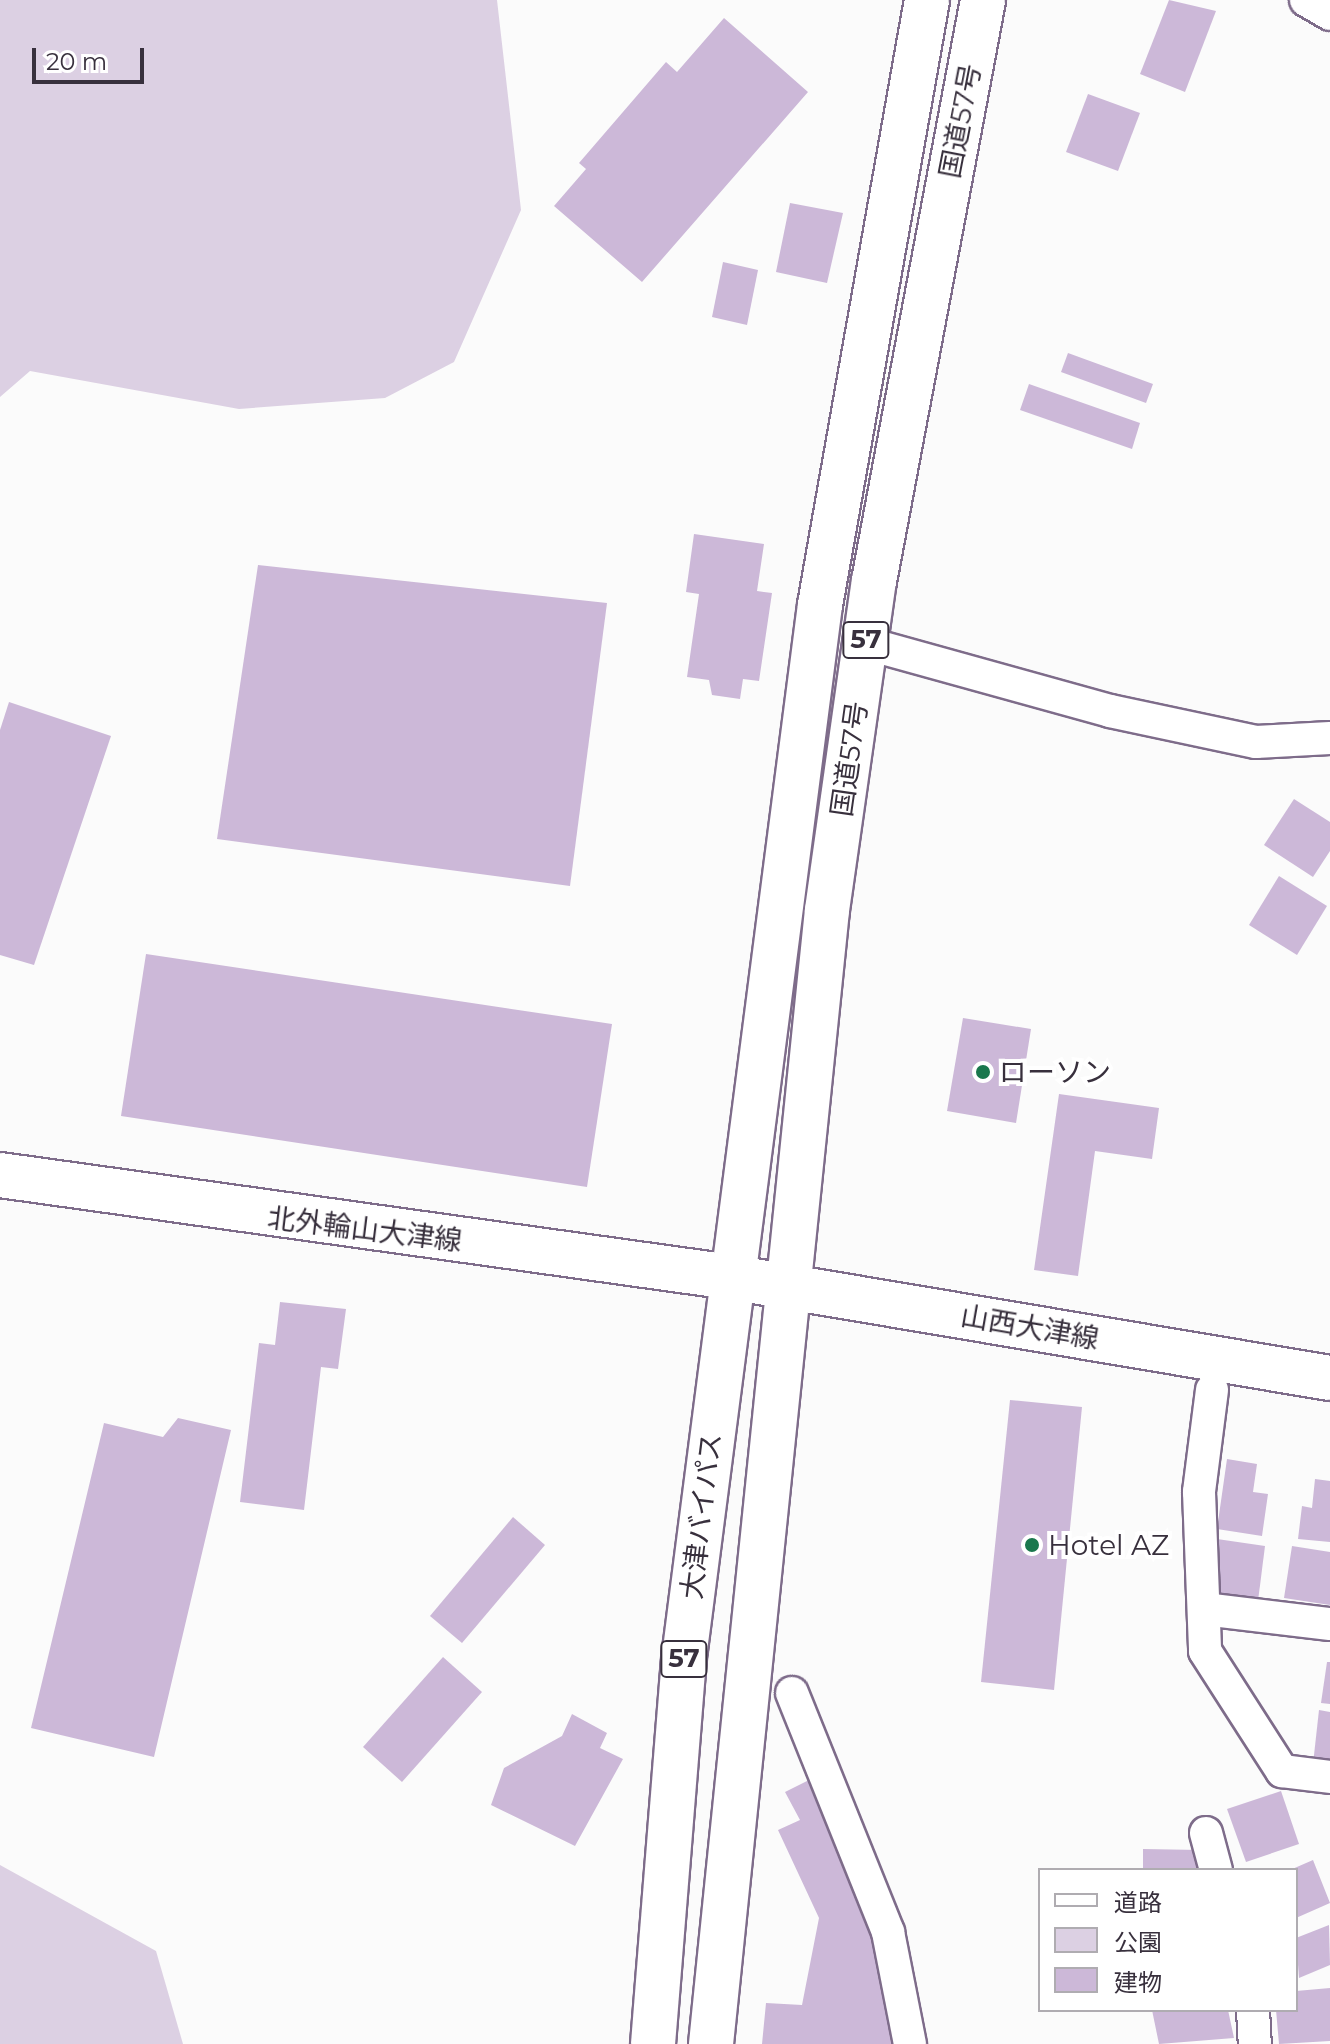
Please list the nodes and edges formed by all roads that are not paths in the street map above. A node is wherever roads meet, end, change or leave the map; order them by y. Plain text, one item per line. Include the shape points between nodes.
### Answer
1 (927, 0) edge
2 (983, 0) edge
3 (1306, 0) edge
4 (1330, 14) edge
5 (865, 643) junction
6 (1330, 738) edge
7 (0, 1175) edge
8 (730, 1277) junction
9 (787, 1287) junction
10 (1330, 1378) edge
11 (1212, 1390) dead end
12 (1204, 1609) junction
13 (1330, 1624) edge
14 (792, 1693) dead end
15 (1330, 1777) edge
16 (1206, 1833) dead end
17 (1215, 1868) edge
18 (1253, 2012) edge
19 (653, 2044) edge
20 (711, 2044) edge
21 (910, 2044) edge
22 (1255, 2044) edge

1 - 8 main road, 国道57号 / 57 via 820,605
2 - 5 main road, 国道57号 / 57
3 - 4 street
5 - 6 street via 1110,711 1256,742
5 - 9 main road, 国道57号 / 57 via 827,910
7 - 8 main road, 北外輪山大津線
8 - 9 main road, 山西大津線
8 - 19 main road, 大津バイパス / 57 via 685,1650
9 - 10 main road, 山西大津線
9 - 20 main road, 57
11 - 12 street via 1199,1492
12 - 13 street
12 - 15 street via 1205,1651 1282,1771
14 - 21 street via 888,1932
16 - 17 street
18 - 22 street

